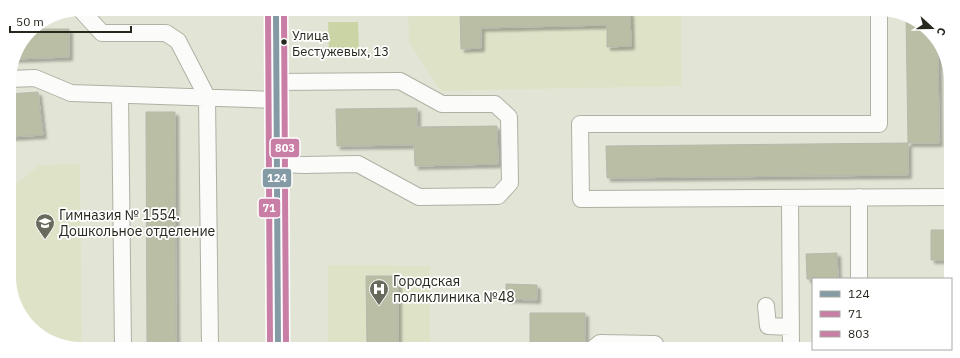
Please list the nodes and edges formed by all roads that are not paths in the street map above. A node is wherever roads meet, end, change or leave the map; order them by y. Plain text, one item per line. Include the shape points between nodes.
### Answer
1 (86, 16) edge
2 (276, 16) edge
3 (879, 16) edge
4 (16, 79) edge
5 (277, 82) junction
6 (120, 95) junction
7 (207, 97) junction
8 (277, 100) junction
9 (278, 164) junction
10 (944, 196) edge
11 (859, 197) junction
12 (790, 198) junction
13 (859, 278) edge
14 (766, 306) dead end
15 (791, 327) junction
16 (123, 342) edge
17 (210, 342) edge
18 (278, 342) edge
19 (791, 342) edge

1 - 7 street via 102,33 166,33 178,41
2 - 5 street
3 - 12 street via 879,124 580,124 581,199
4 - 6 street via 35,78 71,93
5 - 8 street
5 - 9 street via 400,81 442,104 495,104 509,117 510,184 498,196 419,197 358,164
6 - 7 street
6 - 16 street
7 - 8 street
7 - 17 street
8 - 9 street
9 - 18 street
10 - 11 street
11 - 12 street
11 - 13 street
12 - 15 street
14 - 15 street via 768,326
15 - 19 street

